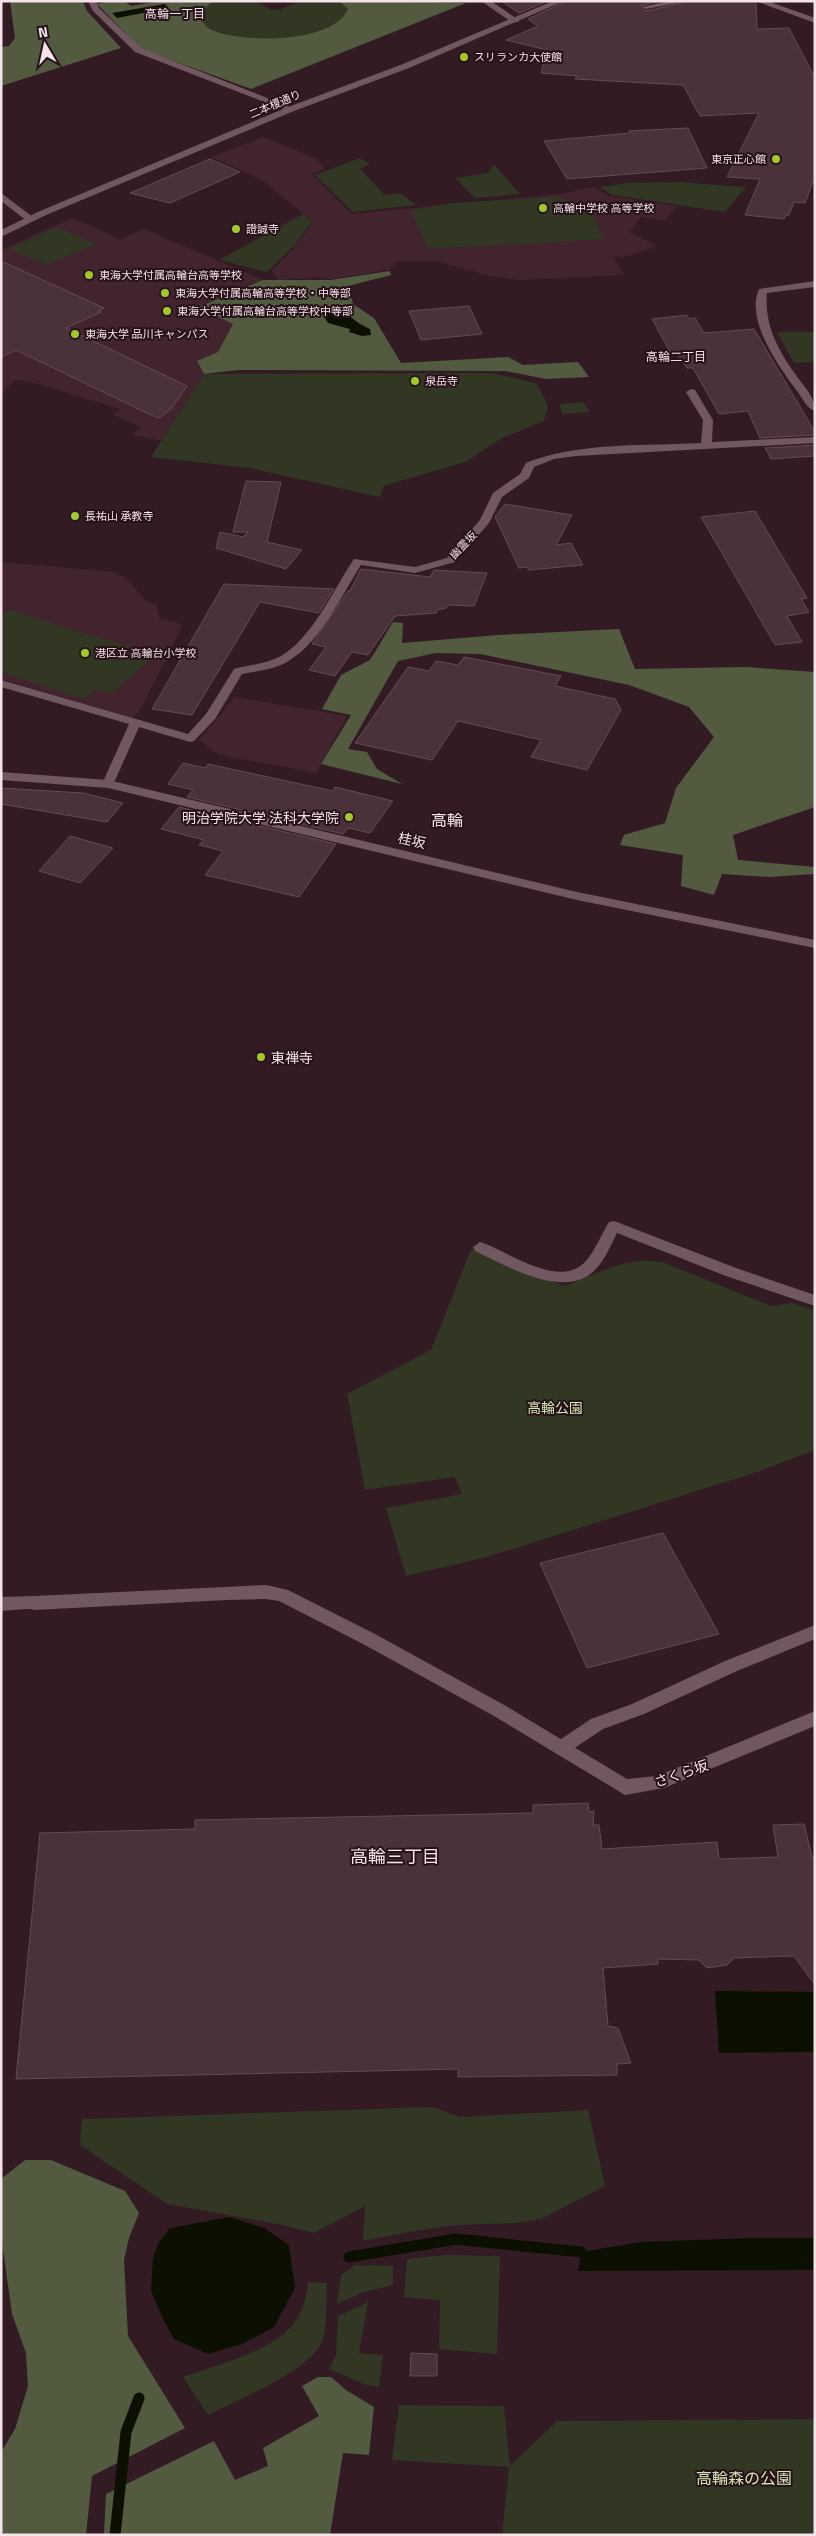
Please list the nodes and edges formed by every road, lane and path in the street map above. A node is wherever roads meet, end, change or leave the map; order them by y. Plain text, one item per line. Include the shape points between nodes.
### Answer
1 (92, 1) edge
2 (485, 1) edge
3 (560, 1) edge
4 (686, 1) edge
5 (759, 1) edge
6 (646, 7) dead end
7 (815, 21) edge
8 (516, 22) junction
9 (291, 109) junction
10 (1, 196) edge
11 (30, 219) junction
12 (1, 234) edge
13 (815, 284) edge
14 (691, 392) dead end
15 (815, 408) edge
16 (815, 440) edge
17 (706, 447) junction
18 (1, 683) edge
19 (135, 723) junction
20 (1, 776) edge
21 (108, 784) junction
22 (815, 944) edge
23 (480, 1247) dead end
24 (815, 1301) edge
25 (1, 1604) edge
26 (815, 1632) edge
27 (815, 1718) edge
28 (561, 1748) junction

1 - 9 street via 96,9 138,50
2 - 8 street
3 - 8 street, 二本榎通り
4 - 6 street
5 - 7 street
8 - 9 street, 二本榎通り
9 - 11 street, 二本榎通り
10 - 11 street
11 - 12 street, 二本榎通り
13 - 15 street via 762,291 760,302 768,333 784,365
14 - 17 street via 708,420
16 - 17 street, 幽霊坂
17 - 19 street, 幽霊坂 via 576,453 552,456 530,465 525,476 497,495 485,521 451,560 415,570 358,562 296,651 272,665 238,671 211,716 190,738
18 - 19 street
19 - 21 street
20 - 21 street, 桂坂
21 - 22 street, 桂坂 via 577,896
23 - 24 street via 547,1276 564,1277 588,1268 614,1226
25 - 28 street, さくら坂 via 227,1593 282,1595 369,1639
26 - 28 street via 597,1724
27 - 28 street, さくら坂 via 658,1783 625,1787

